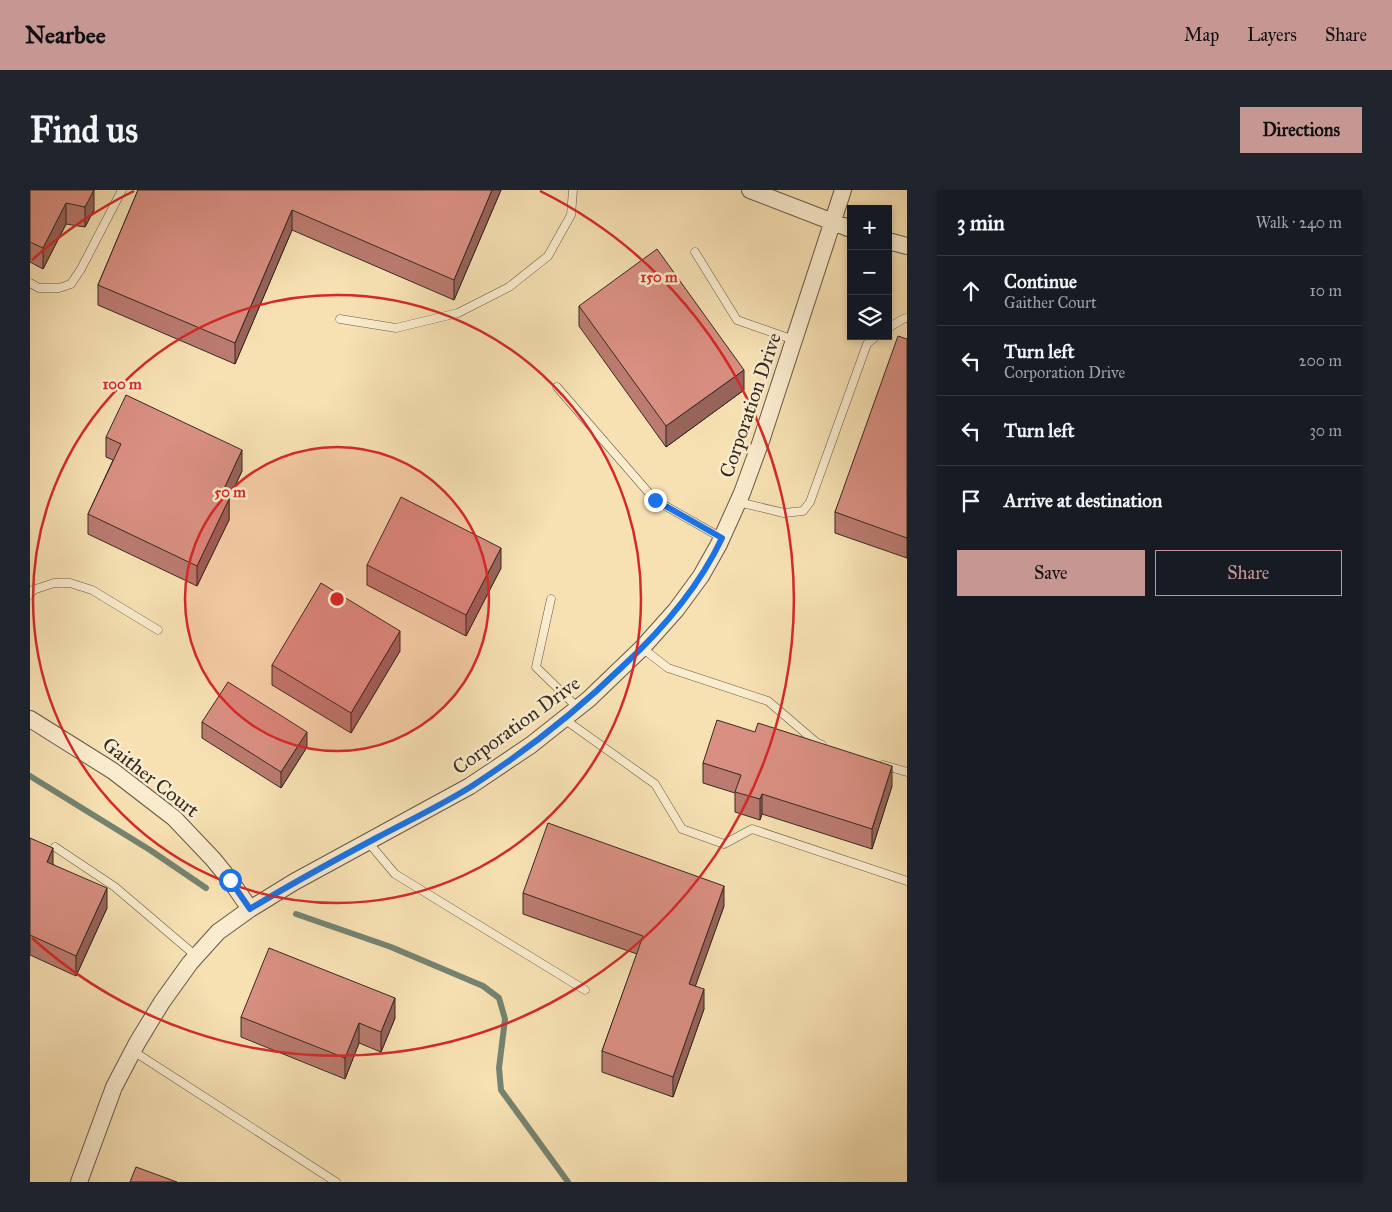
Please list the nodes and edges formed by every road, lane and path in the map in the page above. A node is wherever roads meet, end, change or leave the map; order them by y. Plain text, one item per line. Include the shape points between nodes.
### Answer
1 (122, 190) edge
2 (573, 190) edge
3 (750, 190) edge
4 (843, 190) edge
5 (832, 223) junction
6 (847, 228) edge
7 (892, 242) edge
8 (907, 246) edge
9 (695, 252) dead end
10 (30, 283) edge
11 (907, 318) edge
12 (340, 319) dead end
13 (892, 325) edge
14 (794, 340) junction
15 (872, 340) edge
16 (556, 387) dead end
17 (738, 502) junction
18 (722, 538) junction
19 (30, 595) edge
20 (551, 599) dead end
21 (158, 630) dead end
22 (642, 648) junction
23 (578, 708) junction
24 (30, 719) edge
25 (564, 719) junction
26 (826, 746) edge
27 (871, 761) edge
28 (907, 772) edge
29 (368, 842) junction
30 (55, 847) edge
31 (907, 881) edge
32 (250, 909) junction
33 (196, 956) junction
34 (585, 990) dead end
35 (133, 1051) junction
36 (79, 1182) edge
37 (336, 1182) edge

1 - 10 lane via 71,284 39,288
2 - 12 lane via 571,215 548,256 509,287 458,314 396,328
3 - 5 street
4 - 5 street, Corporation Drive
5 - 6 street
5 - 14 street, Corporation Drive
7 - 8 street
9 - 14 lane via 737,320
11 - 13 lane
14 - 17 street, Corporation Drive
15 - 17 lane via 867,344 810,502 803,511 784,513
16 - 18 lane via 655,500
17 - 18 street, Corporation Drive
18 - 22 street, Corporation Drive via 696,583
19 - 21 lane via 33,590 54,582 70,583 92,590
20 - 23 lane via 536,667
22 - 23 street, Corporation Drive
22 - 26 lane via 668,668 768,701 817,743
23 - 25 street, Corporation Drive
24 - 32 street, Gaither Court via 113,771 174,818 213,859
25 - 29 street, Corporation Drive via 470,786
25 - 31 lane via 655,784 682,829 724,844 752,829
27 - 28 lane
29 - 32 street, Corporation Drive
29 - 34 lane via 395,874
30 - 33 lane via 114,888
32 - 33 street, Corporation Drive via 218,932
33 - 35 street, Corporation Drive via 162,1002
35 - 36 street, Corporation Drive via 114,1087
35 - 37 lane

